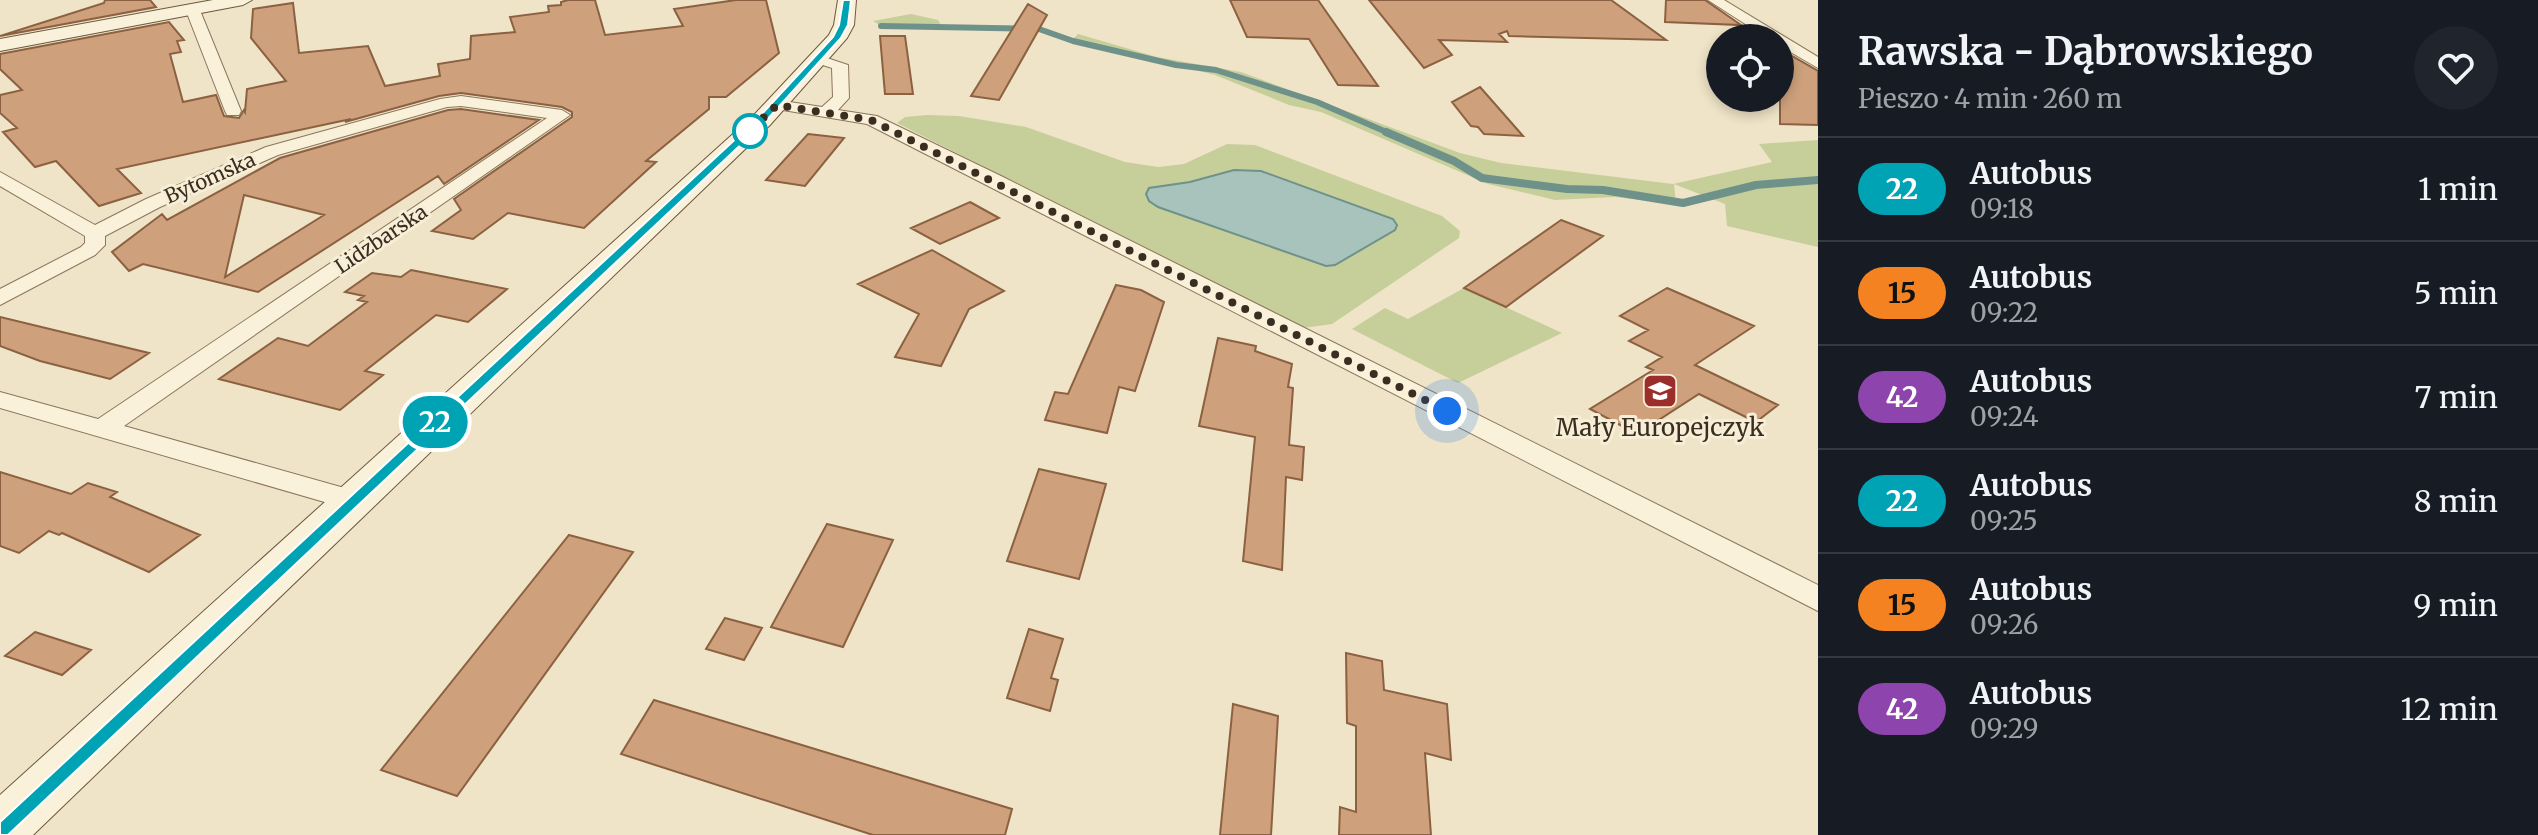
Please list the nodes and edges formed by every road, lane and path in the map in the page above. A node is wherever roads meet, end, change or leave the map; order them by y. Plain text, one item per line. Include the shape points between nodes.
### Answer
1 (243, 0) edge
2 (832, 0) edge
3 (847, 0) edge
4 (1715, 0) edge
5 (192, 8) junction
6 (1754, 24) edge
7 (0, 45) edge
8 (1794, 49) edge
9 (815, 58) junction
10 (1818, 63) edge
11 (446, 102) joint
12 (777, 105) junction
13 (233, 111) dead end
14 (827, 112) junction
15 (0, 178) edge
16 (95, 233) junction
17 (0, 298) edge
18 (0, 400) edge
19 (103, 428) junction
20 (352, 500) junction
21 (1818, 599) edge
22 (0, 830) edge

1 - 5 street
2 - 9 street
3 - 9 street via 842,30
4 - 6 street
5 - 7 street
5 - 13 street
8 - 10 street
9 - 12 street
9 - 14 street via 840,65 841,98
11 - 16 street, Bytomska via 272,151
11 - 19 street, Lidzbarska via 562,115
12 - 14 street
12 - 20 street
14 - 21 street via 871,120 996,181
15 - 16 street
16 - 17 street, Bytomska via 95,245 88,251
18 - 19 street
19 - 20 street
20 - 22 street

